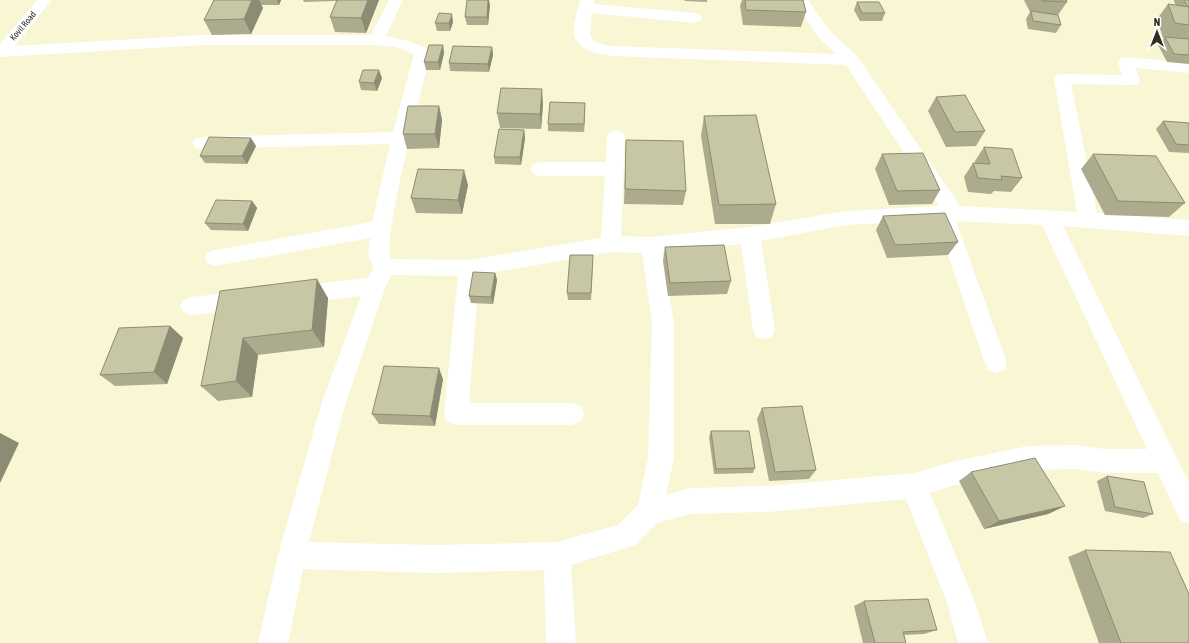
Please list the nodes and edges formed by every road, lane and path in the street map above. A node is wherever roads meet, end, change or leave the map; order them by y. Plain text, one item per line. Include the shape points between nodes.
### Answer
1 (45, 0) edge
2 (396, 0) edge
3 (802, 0) edge
4 (586, 4) edge
5 (695, 18) dead end
6 (376, 40) junction
7 (1, 52) edge
8 (851, 60) junction
9 (1189, 68) edge
10 (616, 136) dead end
11 (400, 138) junction
12 (201, 143) dead end
13 (540, 169) dead end
14 (613, 169) junction
15 (948, 213) junction
16 (1049, 218) junction
17 (1088, 220) junction
18 (381, 228) junction
19 (1189, 228) edge
20 (750, 235) junction
21 (611, 244) junction
22 (651, 246) junction
23 (215, 258) dead end
24 (469, 268) junction
25 (380, 276) junction
26 (191, 306) dead end
27 (764, 330) dead end
28 (996, 363) dead end
29 (572, 414) dead end
30 (1166, 461) junction
31 (914, 486) junction
32 (1189, 511) edge
33 (649, 512) junction
34 (292, 555) junction
35 (557, 556) junction
36 (273, 643) edge
37 (561, 643) edge
38 (973, 643) edge

1 - 7 street, Kovil Road
2 - 6 street
3 - 8 street via 825,35
4 - 5 street
4 - 8 street via 582,38 591,47 612,51
6 - 7 street via 206,33
6 - 11 street via 398,43 423,52
8 - 15 street
9 - 17 street via 1126,62 1132,80 1062,79
10 - 14 street
11 - 12 street
11 - 18 street
13 - 14 street
14 - 21 street
15 - 16 street
15 - 20 street via 846,218
15 - 28 street
16 - 17 street
16 - 30 street
17 - 19 street
18 - 23 street
18 - 25 street via 378,255
20 - 22 street
20 - 27 street
21 - 22 street
21 - 24 street
22 - 33 street via 662,322 663,378 661,458
24 - 25 street
24 - 29 street via 456,414
25 - 26 street via 272,297
25 - 34 street via 333,405
30 - 31 street via 1104,461 1077,457 1028,458 951,474
30 - 32 street
31 - 33 street via 768,499 691,502
31 - 38 street via 960,600
33 - 35 street via 626,536
34 - 35 street via 435,559
34 - 36 street
35 - 37 street

